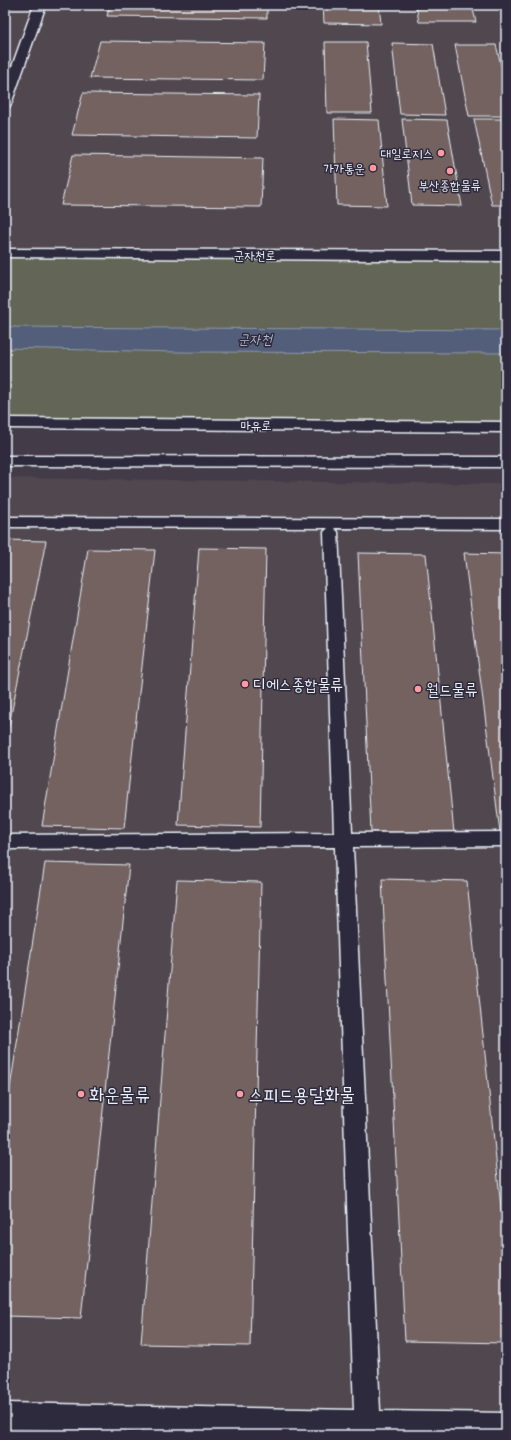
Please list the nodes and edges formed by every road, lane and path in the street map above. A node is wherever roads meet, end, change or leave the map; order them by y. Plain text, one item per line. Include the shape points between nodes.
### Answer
1 (40, 5) edge
2 (5, 104) edge
3 (5, 253) edge
4 (506, 256) edge
5 (5, 423) edge
6 (506, 427) edge
7 (5, 460) edge
8 (506, 462) edge
9 (5, 522) edge
10 (506, 524) edge
11 (331, 532) dead end
12 (506, 839) edge
13 (344, 840) junction
14 (5, 842) edge
15 (5, 1416) edge
16 (506, 1426) edge
17 (368, 1429) edge

1 - 2 street
3 - 4 street, 군자천로
5 - 6 street, 마유로
7 - 8 street
9 - 10 lane
11 - 13 lane
12 - 13 lane
13 - 14 lane
13 - 17 lane
15 - 17 lane
16 - 17 lane

